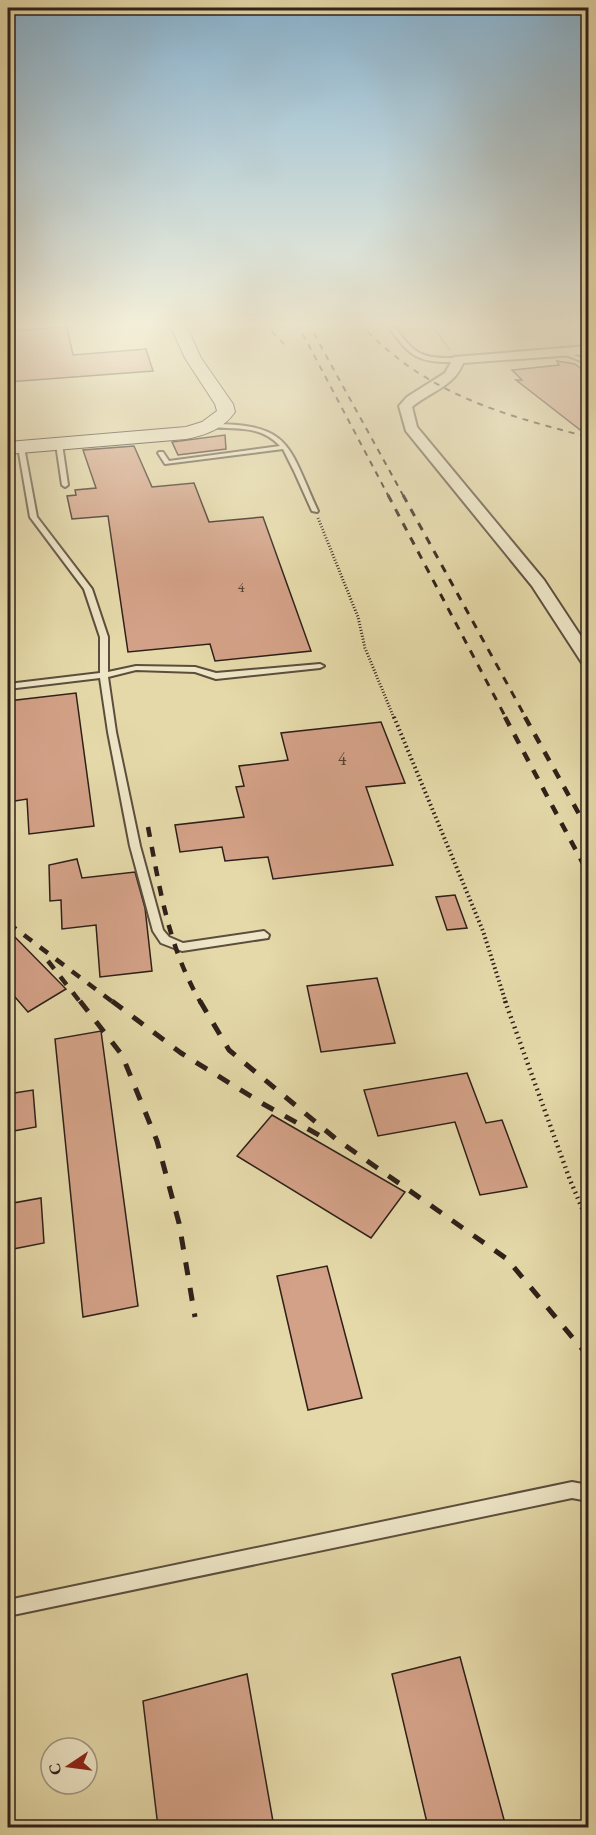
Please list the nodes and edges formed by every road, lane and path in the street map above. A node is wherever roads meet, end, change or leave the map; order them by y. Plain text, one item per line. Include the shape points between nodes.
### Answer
1 (225, 409) edge
2 (406, 409) edge
3 (211, 426) junction
4 (59, 444) junction
5 (285, 447) junction
6 (14, 448) edge
7 (161, 453) dead end
8 (65, 485) dead end
9 (315, 511) joint
10 (588, 659) edge
11 (320, 666) dead end
12 (104, 675) junction
13 (8, 687) edge
14 (264, 935) dead end
15 (588, 1222) edge
16 (588, 1492) edge
17 (8, 1608) edge

1 - 3 street
2 - 10 street via 411,428 538,583
3 - 4 street via 176,434
3 - 5 lane via 246,426 274,436
4 - 6 street
4 - 8 lane
5 - 7 lane via 167,463
5 - 9 lane
6 - 12 lane via 34,517 88,589 104,637
9 - 15 path via 358,617 365,648 483,931 497,979
11 - 12 lane via 216,676 195,670 136,668
12 - 13 lane
12 - 14 lane via 135,846 158,931 165,940 182,947
16 - 17 lane via 572,1490

